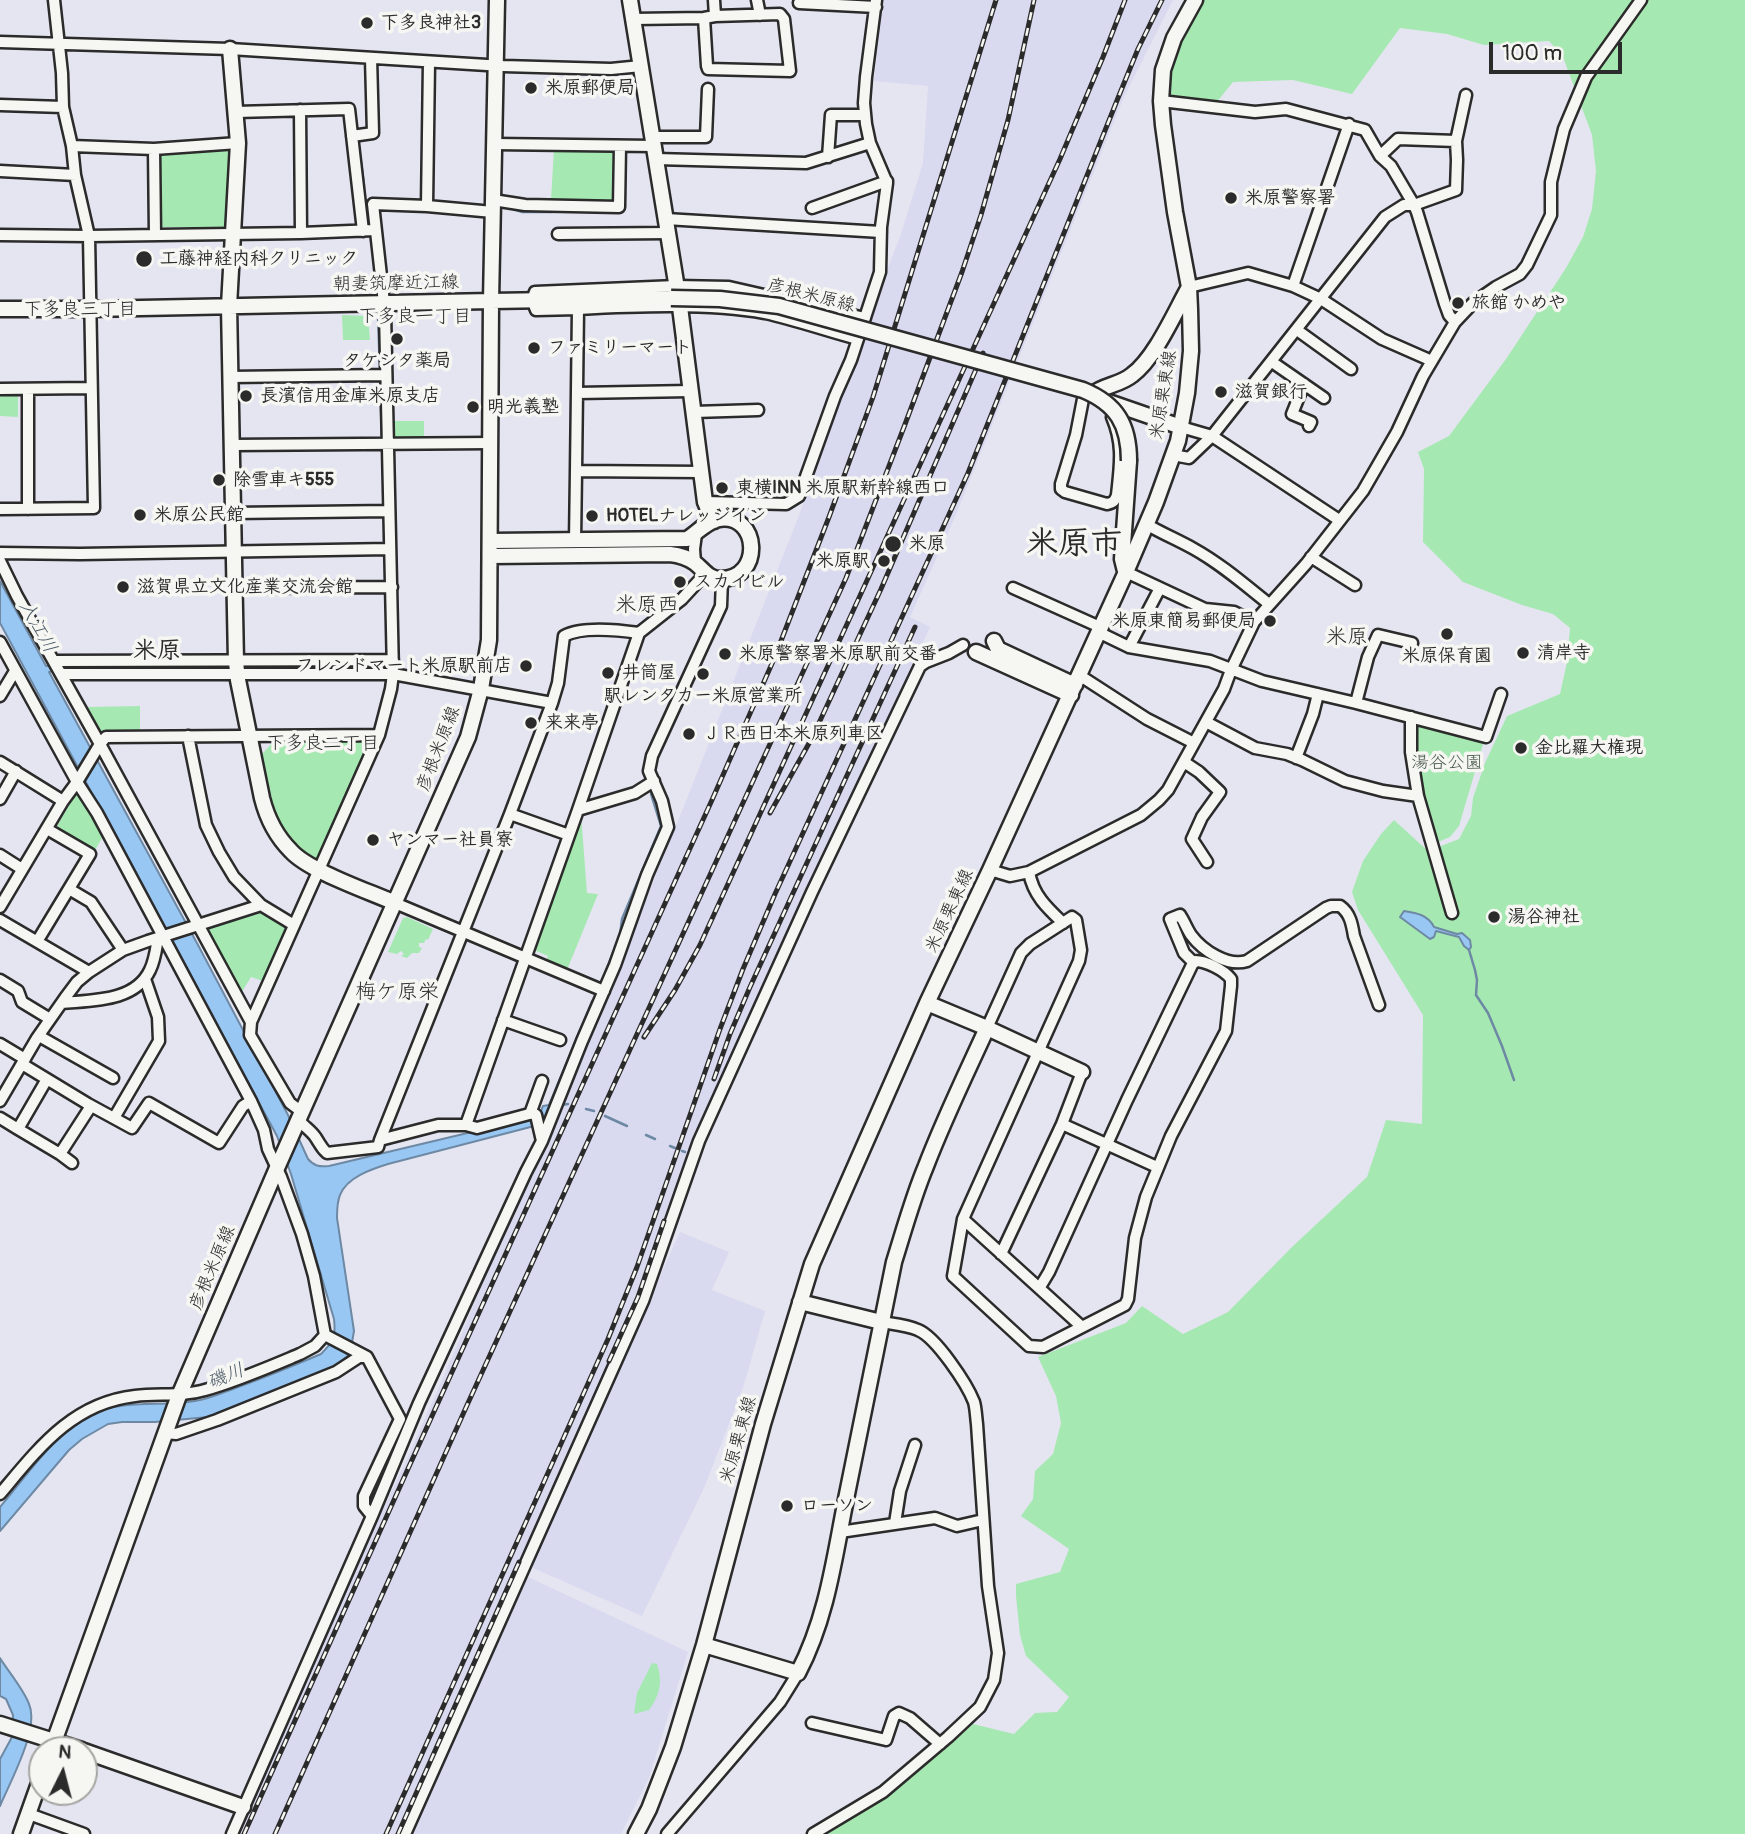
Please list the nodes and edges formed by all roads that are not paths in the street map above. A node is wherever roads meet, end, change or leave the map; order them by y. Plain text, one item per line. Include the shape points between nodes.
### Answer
1 (54, 0) edge
2 (497, 0) edge
3 (630, 0) edge
4 (714, 0) edge
5 (757, 0) edge
6 (1195, 0) edge
7 (1641, 0) edge
8 (799, 3) dead end
9 (876, 4) edge
10 (760, 15) junction
11 (715, 16) junction
12 (704, 18) junction
13 (632, 19) junction
14 (0, 42) edge
15 (59, 44) junction
16 (230, 49) junction
17 (371, 58) junction
18 (429, 62) junction
19 (495, 66) junction
20 (641, 66) junction
21 (708, 89) dead end
22 (1466, 95) dead end
23 (1161, 101) junction
24 (0, 105) edge
25 (62, 107) junction
26 (300, 110) junction
27 (236, 112) junction
28 (865, 115) junction
29 (1349, 124) junction
30 (356, 135) junction
31 (1456, 141) junction
32 (238, 143) junction
33 (870, 143) junction
34 (494, 144) junction
35 (72, 146) junction
36 (620, 146) junction
37 (654, 147) junction
38 (154, 149) junction
39 (1380, 156) junction
40 (828, 157) junction
41 (0, 171) edge
42 (75, 175) junction
43 (887, 181) junction
44 (1414, 205) junction
45 (427, 206) junction
46 (493, 206) junction
47 (812, 208) dead end
48 (667, 226) junction
49 (369, 231) junction
50 (881, 232) junction
51 (301, 233) junction
52 (0, 234) edge
53 (233, 234) junction
54 (558, 234) dead end
55 (155, 235) junction
56 (89, 236) junction
57 (1293, 286) junction
58 (1189, 287) junction
59 (676, 297) junction
60 (1321, 299) junction
61 (532, 300) junction
62 (491, 301) junction
63 (384, 304) junction
64 (229, 306) junction
65 (0, 309) edge
66 (91, 309) junction
67 (578, 309) junction
68 (865, 318) junction
69 (1455, 322) junction
70 (1297, 330) junction
71 (858, 339) junction
72 (1432, 361) junction
73 (1272, 362) junction
74 (1351, 369) dead end
75 (382, 375) junction
76 (230, 377) junction
77 (1035, 379) dead end
78 (1304, 384) junction
79 (90, 388) junction
80 (0, 389) edge
81 (28, 390) junction
82 (691, 391) junction
83 (577, 393) junction
84 (1093, 396) junction
85 (1324, 398) dead end
86 (758, 410) dead end
87 (694, 412) junction
88 (1309, 426) dead end
89 (1181, 427) junction
90 (1212, 436) junction
91 (491, 443) junction
92 (232, 445) junction
93 (384, 445) junction
94 (1173, 455) junction
95 (576, 471) junction
96 (702, 472) junction
97 (705, 502) junction
98 (0, 509) edge
99 (28, 509) junction
100 (385, 512) junction
101 (233, 513) junction
102 (1339, 520) junction
103 (714, 521) junction
104 (1146, 524) junction
105 (696, 534) junction
106 (575, 541) junction
107 (386, 549) junction
108 (491, 549) junction
109 (234, 551) junction
110 (0, 553) edge
111 (1311, 557) junction
112 (0, 561) edge
113 (700, 569) junction
114 (1126, 572) junction
115 (722, 579) junction
116 (1355, 585) dead end
117 (387, 587) junction
118 (235, 588) junction
119 (1013, 588) dead end
120 (1160, 588) junction
121 (1269, 604) junction
122 (1254, 622) junction
123 (1099, 629) junction
124 (639, 633) junction
125 (994, 641) dead end
126 (0, 642) edge
127 (1412, 643) dead end
128 (1129, 647) junction
129 (970, 648) joint
130 (388, 660) junction
131 (236, 667) junction
132 (58, 668) junction
133 (1231, 670) junction
134 (15, 671) junction
135 (393, 674) junction
136 (1075, 685) junction
137 (481, 689) junction
138 (1318, 694) junction
139 (1501, 694) dead end
140 (0, 696) edge
141 (1356, 703) junction
142 (552, 704) junction
143 (1411, 717) junction
144 (1206, 722) junction
145 (379, 735) junction
146 (188, 736) junction
147 (250, 736) junction
148 (1194, 743) junction
149 (98, 748) junction
150 (1296, 758) junction
151 (0, 762) edge
152 (1184, 762) junction
153 (16, 771) junction
154 (79, 780) junction
155 (654, 781) junction
156 (1418, 796) junction
157 (0, 799) edge
158 (63, 801) junction
159 (578, 810) junction
160 (510, 814) junction
161 (47, 829) junction
162 (569, 835) junction
163 (0, 855) edge
164 (1207, 862) dead end
165 (22, 869) junction
166 (318, 870) junction
167 (990, 870) junction
168 (1030, 872) junction
169 (69, 889) junction
170 (395, 903) junction
171 (261, 905) junction
172 (0, 907) edge
173 (1452, 913) dead end
174 (0, 920) edge
175 (1063, 923) junction
176 (294, 925) junction
177 (195, 926) junction
178 (462, 932) junction
179 (162, 937) junction
180 (38, 940) junction
181 (123, 950) junction
182 (525, 959) junction
183 (1194, 962) junction
184 (89, 972) junction
185 (145, 979) junction
186 (0, 980) edge
187 (604, 991) junction
188 (62, 1003) junction
189 (927, 1003) junction
190 (1379, 1005) dead end
191 (50, 1020) junction
192 (503, 1020) junction
193 (251, 1023) junction
194 (987, 1028) junction
195 (39, 1036) junction
196 (560, 1040) dead end
197 (0, 1044) edge
198 (1037, 1052) junction
199 (24, 1062) junction
200 (1082, 1072) joint
201 (113, 1078) dead end
202 (47, 1079) junction
203 (542, 1081) dead end
204 (0, 1101) edge
205 (251, 1101) junction
206 (91, 1105) junction
207 (533, 1114) junction
208 (0, 1118) edge
209 (114, 1118) junction
210 (300, 1118) junction
211 (1062, 1124) junction
212 (466, 1125) junction
213 (18, 1129) junction
214 (380, 1140) junction
215 (542, 1141) junction
216 (1107, 1144) junction
217 (60, 1154) junction
218 (72, 1163) dead end
219 (278, 1165) junction
220 (1157, 1167) junction
221 (962, 1219) junction
222 (1001, 1254) junction
223 (1040, 1287) junction
224 (800, 1302) junction
225 (881, 1322) junction
226 (1082, 1327) junction
227 (327, 1336) junction
228 (364, 1355) junction
229 (179, 1396) junction
230 (165, 1431) junction
231 (915, 1445) dead end
232 (0, 1494) edge
233 (372, 1516) junction
234 (983, 1520) junction
235 (895, 1523) junction
236 (840, 1532) junction
237 (704, 1645) junction
238 (798, 1673) junction
239 (812, 1723) dead end
240 (3, 1728) edge
241 (37, 1736) edge
242 (55, 1736) edge
243 (940, 1744) junction
244 (98, 1755) edge
245 (32, 1806) edge
246 (243, 1807) junction
247 (29, 1814) junction
248 (21, 1834) edge
249 (84, 1834) edge
250 (232, 1834) edge
251 (405, 1834) edge
252 (636, 1834) edge
253 (667, 1834) edge
254 (813, 1834) edge

1 - 15 street
2 - 19 main road
3 - 13 main road
4 - 11 street
5 - 10 street
6 - 23 main road, 米原栗東線 via 1163,70
7 - 69 street via 1586,77 1564,129 1552,182 1551,215 1527,265 1473,303
8 - 9 street
9 - 28 street
10 - 11 street
10 - 12 street via 782,16 790,71 708,69
11 - 12 street
12 - 13 street
13 - 20 main road
14 - 15 street
15 - 16 street
15 - 25 street
16 - 17 street
16 - 27 main road
17 - 18 street
17 - 30 street via 373,133
18 - 19 street
18 - 45 street
19 - 20 street
19 - 34 main road
20 - 37 main road
21 - 37 street via 706,137
22 - 31 street
23 - 29 street via 1255,112 1286,108
23 - 58 main road, 米原栗東線
24 - 25 street
25 - 35 street
26 - 27 street
26 - 30 street via 349,109
26 - 51 street
27 - 32 main road
28 - 33 street
28 - 40 street via 831,115
29 - 39 street via 1365,130
29 - 57 street
30 - 49 street
31 - 39 street via 1398,139
31 - 44 street via 1456,190
32 - 38 street
32 - 53 main road
33 - 40 street
33 - 43 street
34 - 36 street
34 - 46 main road
35 - 38 street
35 - 42 street
36 - 37 street
36 - 46 street via 619,207
37 - 40 street via 806,163
37 - 48 main road
38 - 55 street
39 - 44 street
41 - 42 street
42 - 56 street
43 - 47 street
43 - 50 street
44 - 60 street via 1404,205 1385,217
44 - 69 street
45 - 46 street
45 - 49 street via 373,204
46 - 62 main road
48 - 50 street
48 - 54 street
48 - 59 main road
49 - 51 street
49 - 63 street
50 - 68 street via 880,272
51 - 53 street
52 - 56 street
53 - 55 street
53 - 64 main road
55 - 56 street
56 - 66 street
57 - 58 street via 1248,272
57 - 60 street
58 - 84 main road via 1145,362 1131,376
58 - 89 main road, 米原栗東線 via 1191,351
59 - 61 main road, 彦根米原線
59 - 67 street
59 - 68 street via 729,287
59 - 71 street via 800,321
59 - 82 main road
59 - 84 main road, 彦根米原線, bridge via 779,306 1047,379
60 - 70 street
60 - 72 street via 1382,339
61 - 62 main road, 彦根米原線
61 - 67 street via 536,310
62 - 63 main road, 朝妻筑摩近江線
62 - 91 main road, 彦根米原線
63 - 64 main road, 朝妻筑摩近江線
63 - 75 street
64 - 66 main road, 朝妻筑摩近江線
64 - 76 main road
65 - 66 main road, 朝妻筑摩近江線
66 - 79 street
67 - 83 street
68 - 71 street
69 - 72 street
70 - 73 street
70 - 74 street
71 - 97 street via 799,496 786,505
72 - 102 street via 1363,491
73 - 78 street
73 - 90 street
75 - 76 street
75 - 93 street
76 - 92 main road
77 - 84 main road
78 - 85 street
78 - 88 street via 1292,414 1311,422
79 - 81 street
79 - 99 street via 94,508
80 - 81 street
81 - 99 street
82 - 83 street
82 - 87 main road
83 - 95 street
84 - 84 street via 1082,407 1061,489 1107,504 1117,495 1121,456 1118,433
84 - 89 main road
84 - 114 main road, 彦根米原線, bridge via 1110,406 1128,439 1122,559
86 - 87 street
87 - 96 main road
89 - 90 street
89 - 94 main road, 米原栗東線
90 - 94 street via 1189,458
90 - 102 street
91 - 93 street
91 - 108 main road, 彦根米原線
92 - 93 street
92 - 101 main road
93 - 100 street
94 - 104 main road, 米原栗東線
95 - 96 street
95 - 106 street
96 - 97 main road
97 - 103 main road
98 - 99 street
100 - 101 street
100 - 107 street
101 - 109 main road
102 - 111 street
103 - 105 main road
103 - 115 main road via 737,523 751,540 748,564
104 - 114 main road, 米原栗東線
104 - 121 street via 1220,566
105 - 106 main road via 687,539
105 - 113 street via 694,549
106 - 108 main road
107 - 109 street
107 - 117 street
108 - 113 main road via 682,555
108 - 137 main road, 彦根米原線 via 489,640
109 - 110 street
109 - 118 main road
111 - 116 street
111 - 121 street
112 - 132 street
113 - 115 main road
113 - 124 street via 682,599
114 - 120 street
114 - 123 main road, 米原栗東線
115 - 155 street via 721,607 652,756 649,771
117 - 118 street
117 - 130 street
118 - 131 main road
119 - 123 street
120 - 122 street via 1205,609 1234,612
120 - 128 street
121 - 122 street
122 - 133 street
123 - 128 street
123 - 136 main road, 米原栗東線
124 - 142 street via 573,631 564,636
124 - 159 street
125 - 136 main road via 998,649
126 - 134 street
127 - 141 street via 1378,635
128 - 133 street via 1210,661
129 - 136 main road
129 - 251 street via 920,666 812,892 699,1141 643,1301
130 - 131 street
130 - 135 street
131 - 132 street
131 - 135 street
131 - 147 main road
132 - 149 street
133 - 138 street
133 - 144 street
134 - 140 street
134 - 154 street
135 - 137 street
135 - 145 street
136 - 148 street
136 - 167 main road, 米原栗東線
137 - 142 street
137 - 170 main road, 彦根米原線 via 468,737
138 - 141 street
138 - 150 street
139 - 143 street via 1486,737
141 - 143 street
142 - 160 street
143 - 156 street
144 - 148 street
144 - 150 street via 1255,748
145 - 147 street
145 - 166 street
146 - 147 street
146 - 149 street via 106,737
146 - 171 street via 206,825 234,877
147 - 166 main road via 262,798 275,832 292,853
148 - 152 street
149 - 154 street
149 - 177 street
150 - 156 street via 1345,781
151 - 153 street
152 - 164 street via 1220,792 1192,839
152 - 168 street via 1168,790 1141,815
153 - 157 street
153 - 158 street
154 - 158 street
154 - 179 street
155 - 159 street via 635,793
155 - 187 street via 667,827
156 - 173 street
158 - 161 street
159 - 162 street
160 - 162 street
160 - 178 street
161 - 165 street
161 - 169 street via 90,854
162 - 182 street
163 - 165 street
165 - 172 street
166 - 170 main road
166 - 176 street
167 - 168 street via 1010,876
167 - 189 main road, 米原栗東線
168 - 175 street via 1038,897
169 - 180 street
169 - 181 street via 91,902
170 - 178 street
170 - 210 main road, 彦根米原線
171 - 176 street
171 - 177 street
174 - 180 street
175 - 194 street via 1021,953
175 - 198 street via 1072,917 1076,920 1081,954
176 - 193 street
177 - 179 street
177 - 193 street
178 - 182 street
178 - 214 street
179 - 181 street
179 - 185 street
179 - 205 street
180 - 184 street
181 - 184 street
182 - 187 street
182 - 192 street
183 - 190 street via 1184,953 1170,919 1180,915 1191,935 1210,952 1242,962 1326,908 1340,906 1349,915
183 - 216 street
183 - 220 street via 1229,976 1228,1024
184 - 188 street
185 - 188 street via 122,994
185 - 209 street via 158,1017 159,1041
186 - 191 street
187 - 215 street
188 - 191 street
189 - 194 main road
189 - 224 main road, 米原栗東線 via 812,1264
191 - 195 street
192 - 196 street
192 - 212 street
193 - 210 street via 250,1035
194 - 198 main road
194 - 225 main road via 915,1196
195 - 199 street
195 - 201 street
197 - 199 street
198 - 200 main road
198 - 221 street
199 - 202 street
199 - 204 street
200 - 211 street
202 - 206 street
202 - 213 street
203 - 207 street
205 - 209 street via 219,1143 149,1102 132,1128
205 - 219 street
206 - 209 street
206 - 217 street
207 - 212 street via 477,1128
207 - 215 street
208 - 213 street
210 - 214 street via 327,1153 378,1146
210 - 219 main road, 彦根米原線
211 - 216 street
211 - 222 street
212 - 214 street via 438,1125
213 - 217 street
215 - 233 street via 419,1402
216 - 220 street
216 - 223 street
217 - 218 street
219 - 227 street via 302,1234
219 - 229 main road, 彦根米原線
220 - 226 street via 1135,1238 1125,1305
221 - 222 street
221 - 226 street via 953,1276 1019,1337 1029,1346 1043,1347
222 - 223 street
223 - 226 street
224 - 225 main road
224 - 237 main road, 米原栗東線
225 - 234 street via 919,1330 932,1339 968,1389 978,1424
225 - 236 main road
227 - 228 street
227 - 229 street via 300,1354
228 - 230 street via 337,1372 218,1420 176,1434
228 - 233 street via 400,1419 364,1496 364,1506
229 - 230 main road, 彦根米原線
229 - 232 street via 133,1396 81,1413 39,1447
230 - 242 main road, 彦根米原線
231 - 235 street
233 - 246 street
234 - 235 street via 957,1526 935,1518
234 - 243 street via 998,1653 994,1680 980,1707
235 - 236 street
236 - 238 main road via 820,1622
237 - 238 main road
237 - 252 main road, 米原栗東線 via 673,1747
238 - 253 street via 780,1703
239 - 243 street via 886,1740 899,1713
240 - 241 main road
243 - 254 street via 883,1792
244 - 246 main road
245 - 247 main road
246 - 250 street
247 - 248 main road
247 - 249 street

